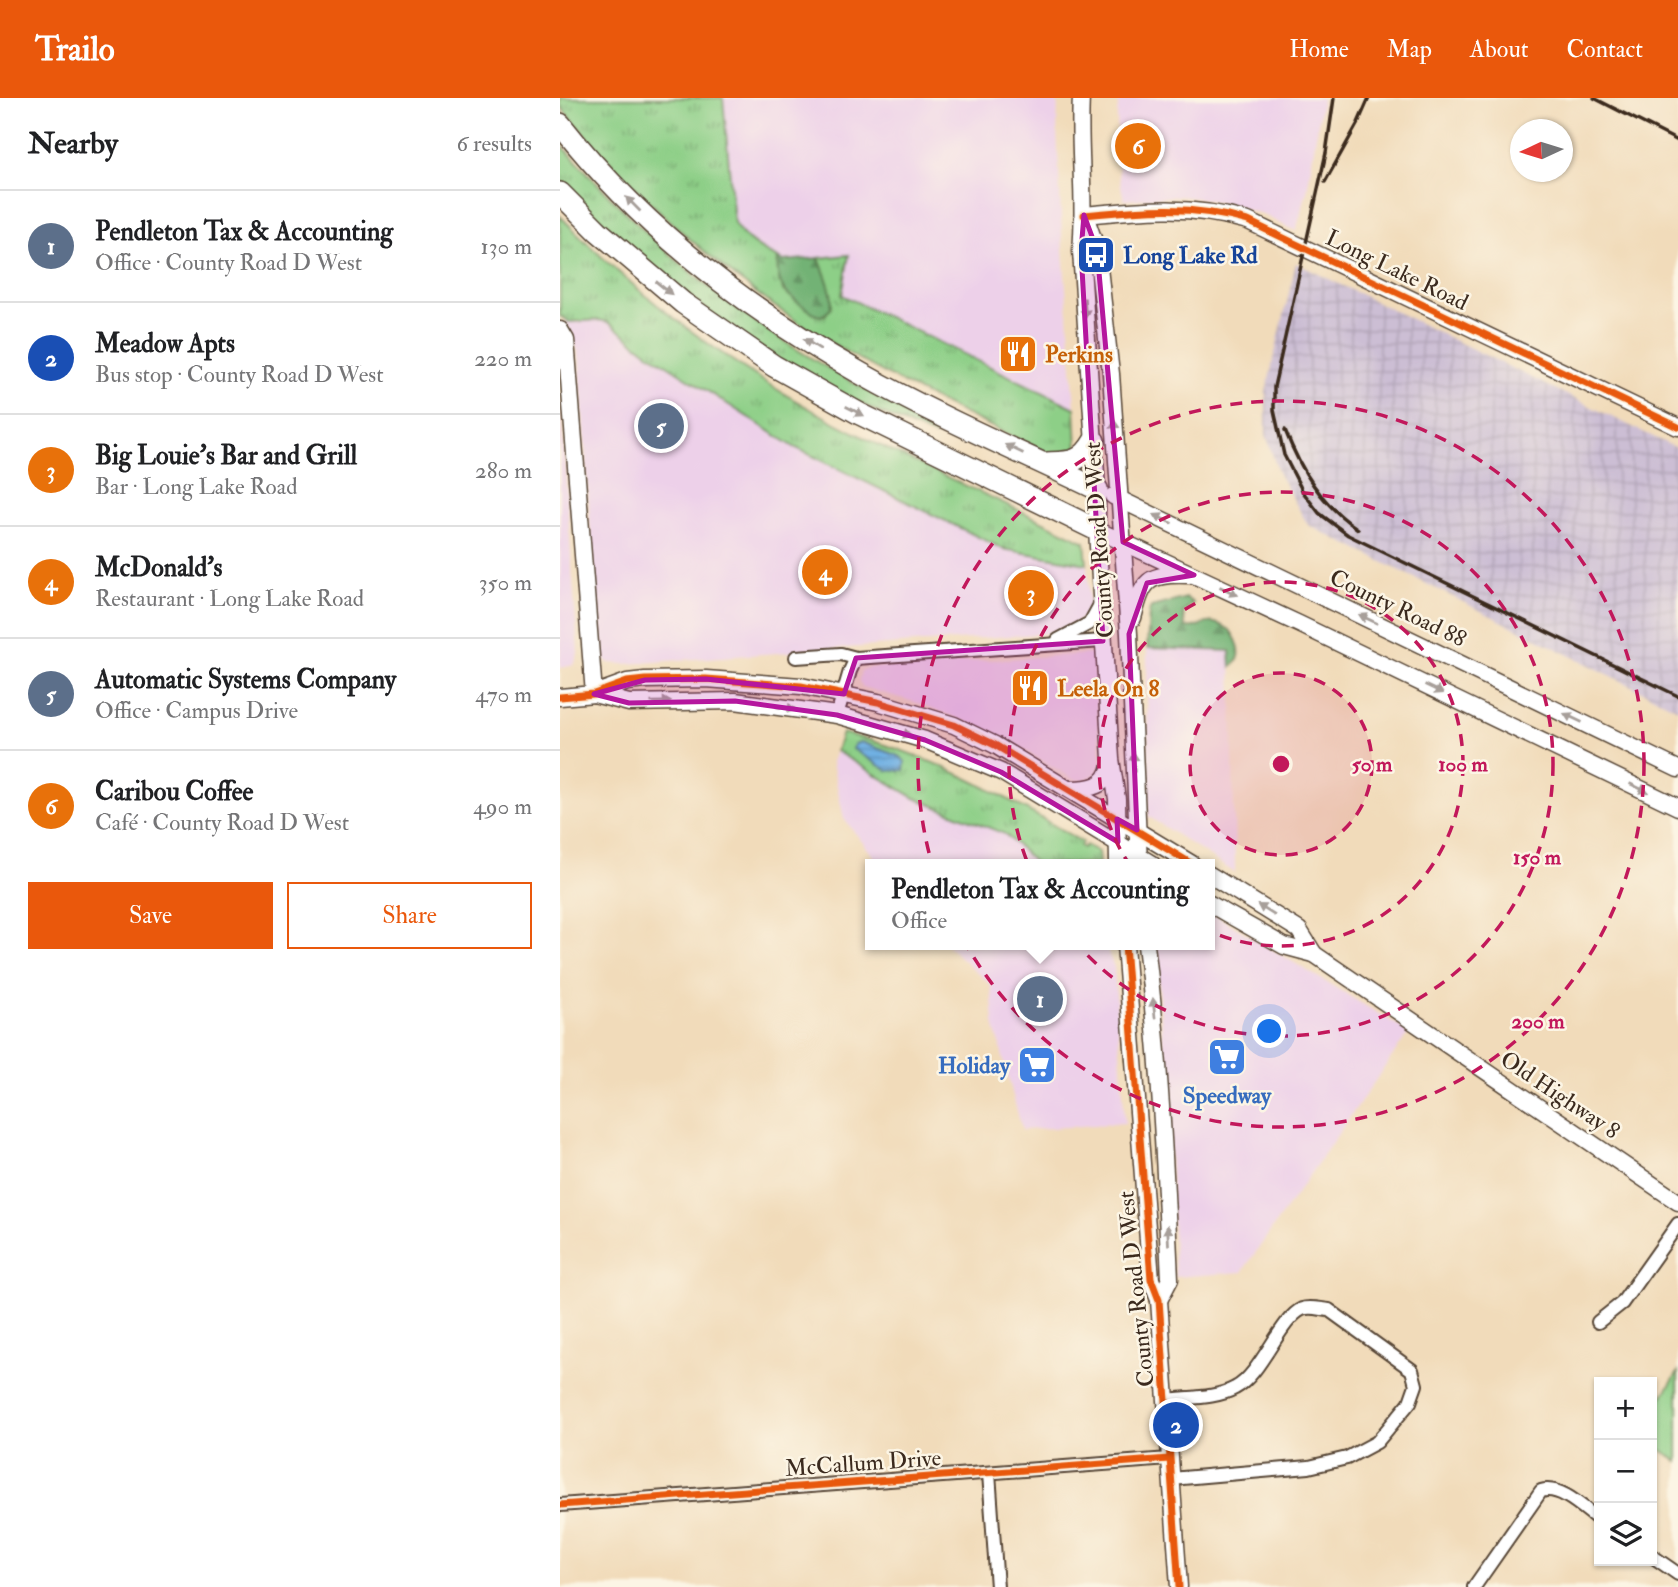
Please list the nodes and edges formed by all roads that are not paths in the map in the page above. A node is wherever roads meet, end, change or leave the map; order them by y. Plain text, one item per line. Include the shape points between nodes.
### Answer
1 (1081, 98) edge
2 (560, 124) edge
3 (560, 192) edge
4 (1084, 215) junction
5 (560, 330) edge
6 (1678, 427) edge
7 (1094, 441) junction
8 (1043, 463) junction
9 (1097, 489) junction
10 (1120, 498) junction
11 (1097, 530) junction
12 (1123, 542) junction
13 (1194, 575) junction
14 (1102, 601) junction
15 (1129, 634) junction
16 (1103, 641) junction
17 (1045, 645) junction
18 (796, 657) dead end
19 (856, 659) junction
20 (594, 694) junction
21 (844, 694) junction
22 (560, 697) edge
23 (837, 715) junction
24 (1111, 759) junction
25 (1678, 769) edge
26 (1067, 789) junction
27 (1678, 807) edge
28 (1116, 819) junction
29 (1137, 830) junction
30 (1118, 842) junction
31 (1118, 859) edge
32 (1140, 859) edge
33 (1143, 859) edge
34 (1184, 859) edge
35 (1215, 878) edge
36 (1215, 907) edge
37 (1125, 950) edge
38 (1147, 950) edge
39 (1314, 954) junction
40 (1678, 1202) edge
41 (1678, 1224) edge
42 (1158, 1300) junction
43 (1598, 1322) dead end
44 (1166, 1400) junction
45 (1169, 1460) junction
46 (989, 1473) junction
47 (1171, 1479) junction
48 (560, 1505) edge
49 (1594, 1516) edge
50 (1657, 1559) edge
51 (1678, 1574) edge
52 (996, 1587) edge
53 (1179, 1587) edge
54 (1474, 1587) edge

1 - 4 main road, County Road D West
8 -> 2 highway via 863,374 765,314 642,213
3 -> 11 highway via 647,274 774,366 860,414
4 - 6 main road, Long Lake Road via 1174,208 1200,209 1248,221
4 -> 7 main road, County Road D West via 1081,251
10 -> 4 main road, County Road D West via 1097,250
5 - 20 main road via 566,340
7 - 8 highway via 1086,455 1070,462
7 - 9 main road, County Road D West
8 - 9 highway
9 - 10 main road, County Road 88
9 - 11 main road, County Road D West
10 - 12 main road, County Road D West
25 -> 10 main road, County Road 88
11 - 12 main road
11 - 14 main road, County Road D West
12 - 13 main road
12 - 15 main road, County Road D West
13 - 15 main road via 1169,575 1147,583 1137,597
13 -> 27 main road
14 - 16 main road, County Road D West
14 - 17 street via 1090,623
29 -> 15 main road, County Road D West
16 - 17 street
16 - 24 main road, County Road D West
17 - 19 street
18 - 19 street via 841,654
19 - 21 street
20 - 21 main road via 627,682 706,679 801,685
20 - 22 main road
20 -> 23 main road via 629,702 735,701
21 - 23 street
21 - 26 main road via 954,725 1004,749
23 -> 30 main road via 925,740 1001,772
24 - 26 main road via 1111,768 1099,785
24 - 28 main road, County Road D West
26 - 28 main road
28 - 29 main road
28 - 30 main road, County Road D West
29 - 33 main road, County Road D West
29 - 34 main road
30 - 31 main road, County Road D West
30 - 32 main road
39 -> 35 main road, Old Highway 8 via 1298,930
36 - 39 main road, Old Highway 8 via 1284,946
37 - 42 main road, County Road D West via 1151,1279
42 -> 38 main road, County Road D West via 1170,1279 1163,1128
39 - 40 main road, Old Highway 8
41 - 43 street via 1622,1303
42 - 44 main road, County Road D West
44 - 45 main road, County Road D West
44 - 47 street via 1236,1388 1291,1319 1301,1310 1314,1308 1329,1310 1399,1360 1412,1370 1416,1385 1410,1402 1377,1442 1347,1458 1309,1467
45 - 46 street, McCallum Drive
45 - 47 main road, County Road D West
46 - 48 street, McCallum Drive
46 - 52 street
47 - 53 main road, County Road D West
49 - 54 street via 1559,1492 1548,1489 1536,1496
50 - 51 street

